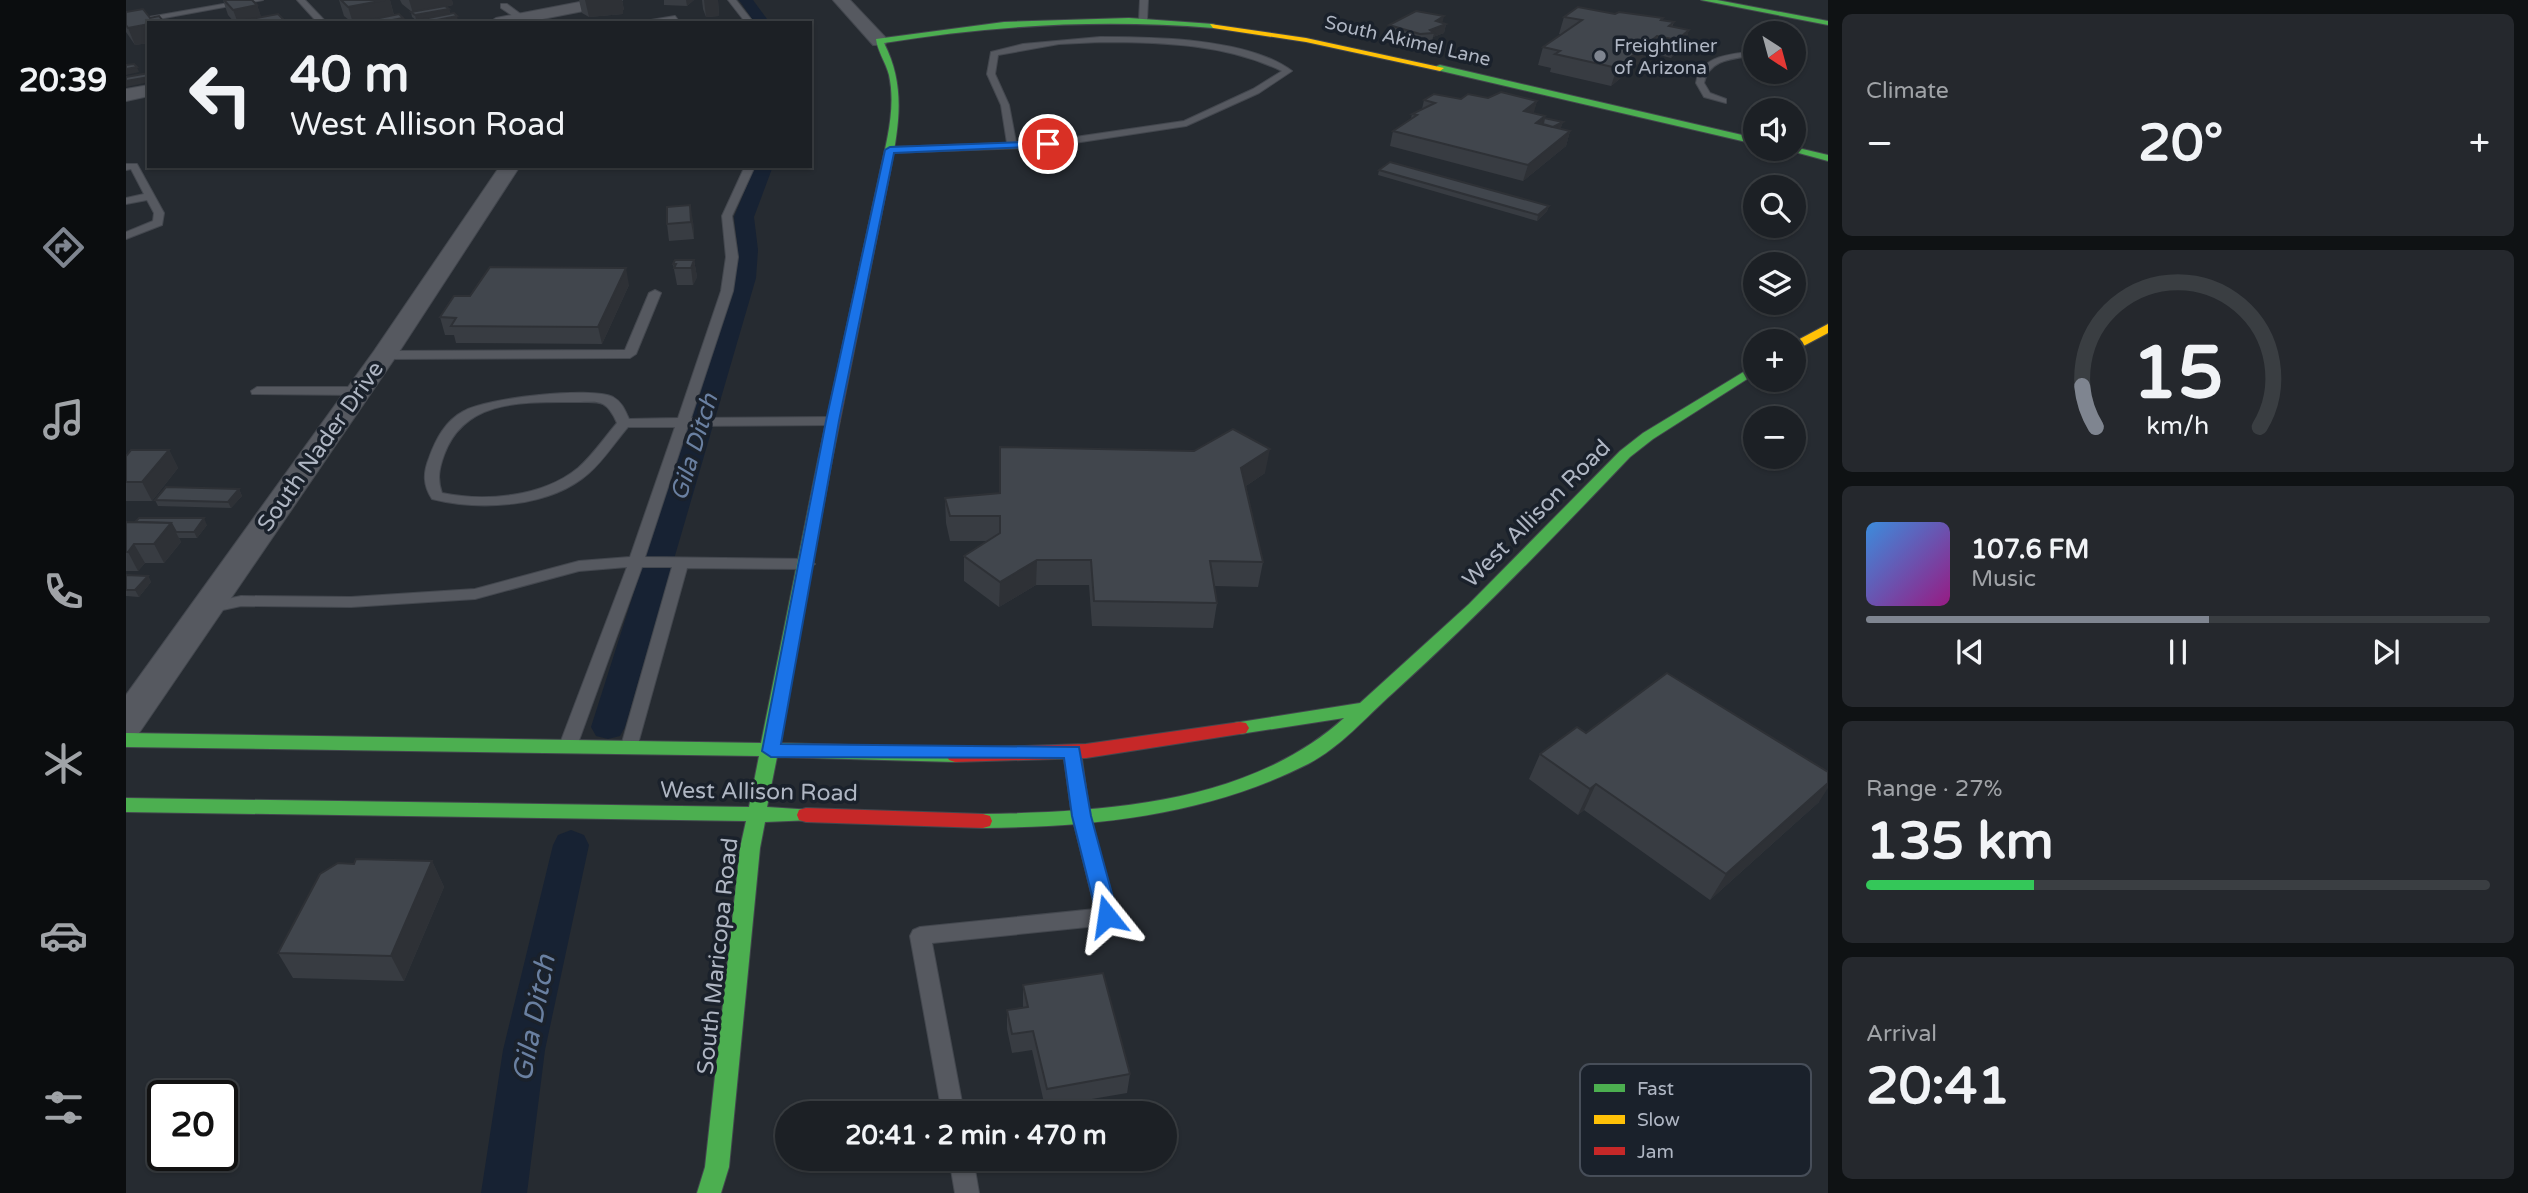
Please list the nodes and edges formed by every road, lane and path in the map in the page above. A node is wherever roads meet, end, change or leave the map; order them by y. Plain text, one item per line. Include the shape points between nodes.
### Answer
1 (259, 0) edge
2 (301, 0) edge
3 (614, 0) edge
4 (732, 0) edge
5 (841, 0) edge
6 (1144, 0) edge
7 (1705, 0) edge
8 (504, 6) dead end
9 (675, 18) dead end
10 (523, 20) edge
11 (1143, 20) junction
12 (321, 21) edge
13 (657, 21) edge
14 (748, 21) edge
15 (126, 23) edge
16 (1828, 23) edge
17 (879, 41) junction
18 (1743, 54) edge
19 (147, 90) edge
20 (126, 95) edge
21 (1723, 101) dead end
22 (1743, 138) edge
23 (1012, 146) junction
24 (890, 150) junction
25 (1806, 153) edge
26 (1828, 158) edge
27 (126, 167) edge
28 (509, 168) edge
29 (749, 168) edge
30 (150, 196) junction
31 (126, 201) edge
32 (126, 236) edge
33 (655, 293) dead end
34 (1828, 328) edge
35 (1806, 340) edge
36 (384, 355) junction
37 (1743, 377) edge
38 (257, 391) dead end
39 (358, 391) junction
40 (833, 421) junction
41 (683, 422) junction
42 (624, 423) junction
43 (636, 563) junction
44 (681, 563) junction
45 (807, 564) junction
46 (207, 608) junction
47 (1363, 709) junction
48 (126, 723) edge
49 (126, 740) edge
50 (568, 746) junction
51 (630, 746) junction
52 (771, 751) junction
53 (1072, 752) junction
54 (126, 805) edge
55 (758, 813) junction
56 (1081, 816) junction
57 (951, 1101) edge
58 (963, 1171) edge
59 (709, 1193) edge
60 (967, 1193) edge

1 - 15 lane
2 - 12 lane
3 - 10 street
4 - 14 lane
5 - 17 street, South Maricopa Road
6 - 11 lane
7 - 16 main road
8 - 10 lane
9 - 13 lane
11 - 17 main road, South Akimel Lane via 978,25
11 - 22 main road, South Akimel Lane via 1230,27 1321,42
17 - 24 main road, South Maricopa Road via 892,61 898,83
18 - 21 lane via 1716,60 1702,72 1700,83 1707,95
19 - 20 street
23 - 23 lane via 1186,123 1288,71 1270,60 1210,47 1124,40 1019,45 994,54 990,74 1005,105
23 - 24 lane
24 - 40 main road, South Maricopa Road
25 - 26 main road
27 - 30 lane via 134,166
28 - 36 street, South Nader Drive
29 - 41 lane via 727,216 732,257 727,291
30 - 31 lane
30 - 32 lane via 159,213 158,223
33 - 36 lane via 630,355
34 - 35 main road
36 - 39 street, South Nader Drive
37 - 47 main road, West Allison Road via 1625,454 1438,644
38 - 39 lane
39 - 46 street, South Nader Drive
40 - 41 lane
40 - 45 main road, South Maricopa Road
41 - 42 lane
41 - 43 lane
42 - 42 lane via 581,473 563,484 529,495 483,500 437,496 430,486 440,447 454,424 487,406 516,401 607,400 616,405
43 - 44 lane
43 - 46 lane via 579,566 475,594 351,602 241,601
43 - 50 lane
44 - 45 lane
44 - 51 lane
45 - 52 main road, South Maricopa Road
46 - 48 street, South Nader Drive
47 - 53 main road, West Allison Road via 1272,720 1180,741
47 - 56 main road, West Allison Road via 1331,741 1230,792 1169,807
49 - 50 main road, West Allison Road
50 - 51 main road, West Allison Road
51 - 52 main road, West Allison Road
52 - 53 main road, West Allison Road
52 - 55 main road, South Maricopa Road
53 - 56 lane
54 - 55 main road, West Allison Road
55 - 56 main road, West Allison Road via 1016,822
55 - 59 main road, South Maricopa Road via 750,848 717,1167
56 - 57 lane via 1107,916 920,936
58 - 60 lane

